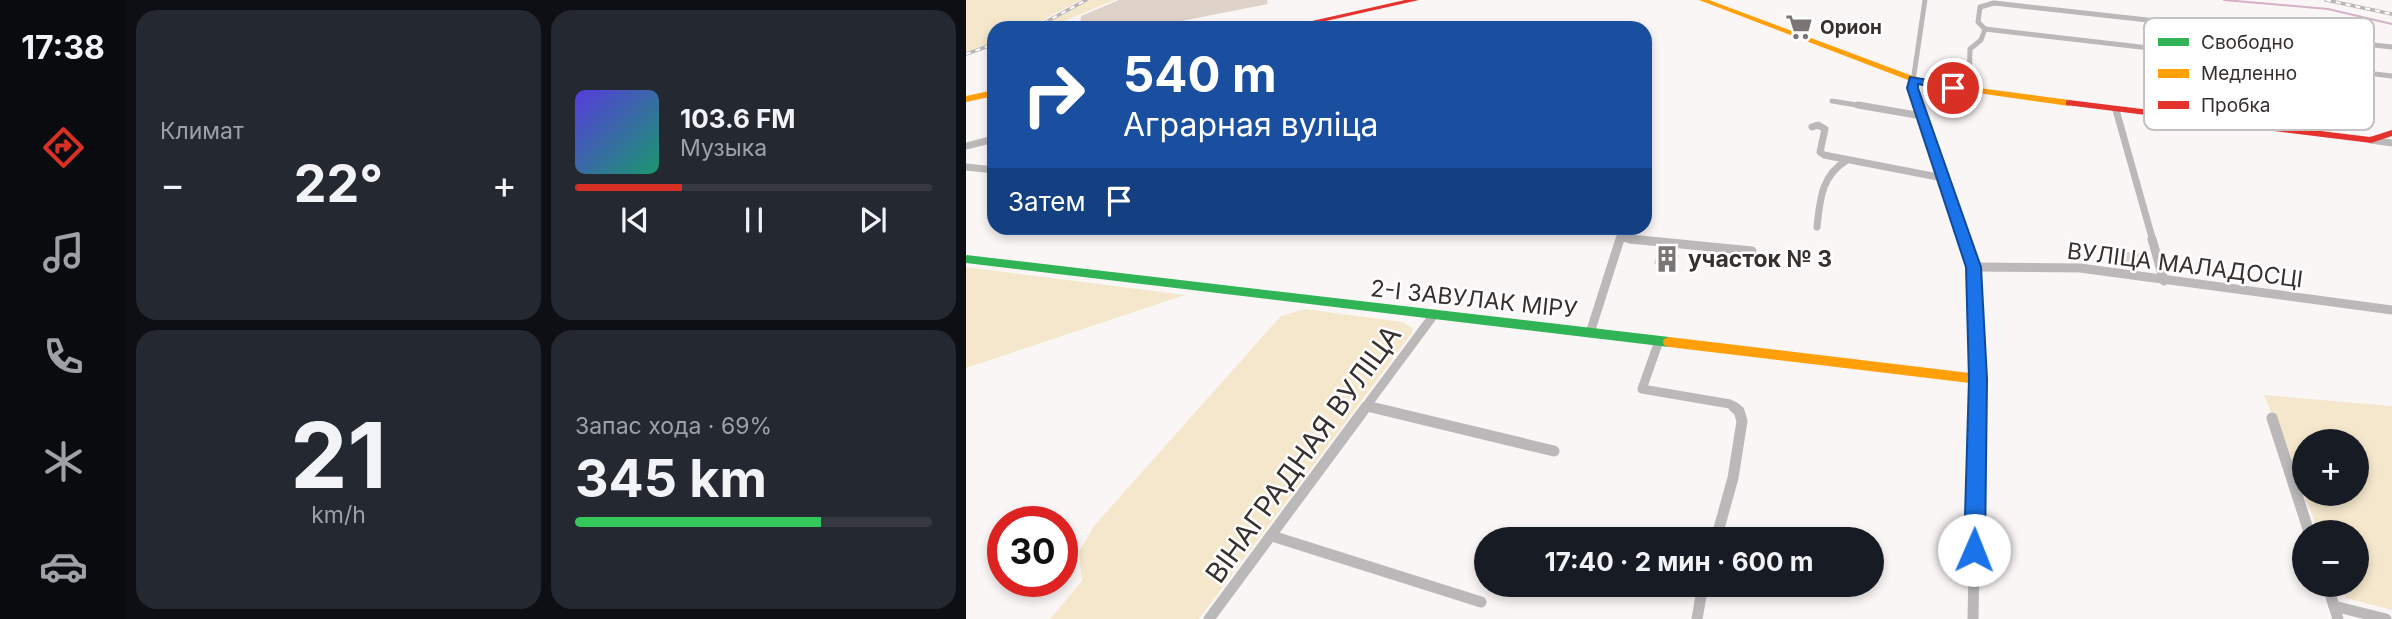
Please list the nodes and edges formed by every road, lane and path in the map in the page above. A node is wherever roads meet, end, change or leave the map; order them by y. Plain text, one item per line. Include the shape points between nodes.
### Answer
1 (1415, 0) edge
2 (1703, 0) edge
3 (1924, 0) edge
4 (2144, 20) edge
5 (1318, 21) edge
6 (1985, 29) junction
7 (2374, 45) edge
8 (2144, 47) edge
9 (2392, 47) edge
10 (2374, 74) edge
11 (2392, 76) edge
12 (1913, 80) junction
13 (1969, 90) junction
14 (987, 94) edge
15 (966, 99) edge
16 (1832, 101) dead end
17 (2116, 110) junction
18 (2144, 113) edge
19 (1922, 116) junction
20 (1812, 127) dead end
21 (2286, 130) edge
22 (2392, 133) edge
23 (2371, 140) junction
24 (987, 141) edge
25 (2392, 143) edge
26 (966, 146) edge
27 (1849, 159) junction
28 (966, 167) edge
29 (987, 169) edge
30 (1943, 178) junction
31 (1817, 227) dead end
32 (1621, 235) edge
33 (1620, 238) junction
34 (1752, 251) dead end
35 (966, 259) edge
36 (1973, 267) junction
37 (2164, 281) junction
38 (2392, 310) edge
39 (1433, 316) junction
40 (1590, 333) junction
41 (1659, 341) junction
42 (1978, 379) junction
43 (1367, 406) junction
44 (2272, 418) dead end
45 (1554, 451) dead end
46 (2305, 520) edge
47 (1719, 527) edge
48 (1272, 536) junction
49 (1701, 597) edge
50 (1481, 602) dead end
51 (2336, 613) edge
52 (1209, 619) edge
53 (1697, 619) edge
54 (1973, 619) edge
55 (2386, 619) edge

1 - 5 street
2 - 12 street
3 - 12 street
4 - 6 street via 1994,4 1980,7 1978,22
6 - 8 street
6 - 13 street via 1970,49
7 - 9 street
10 - 11 street
12 - 13 street
12 - 19 street
13 - 17 street
14 - 15 street
16 - 19 street
17 - 18 street
17 - 37 street
19 - 30 street
20 - 27 street via 1825,128 1820,152
21 - 23 street
22 - 23 street
23 - 25 street
24 - 26 street
27 - 30 street
27 - 31 street via 1826,176
28 - 29 street
30 - 36 street
32 - 33 street
33 - 34 street
33 - 40 street
35 - 39 street, 2-І ЗАВУЛАК МІРУ
36 - 37 street, ВУЛІЦА МАЛАДОСЦІ via 2080,268
36 - 42 street
37 - 38 street, ВУЛІЦА МАЛАДОСЦІ
39 - 40 street, 2-І ЗАВУЛАК МІРУ
39 - 43 street, ВІНАГРАДНАЯ ВУЛІЦА
40 - 41 street, 2-І ЗАВУЛАК МІРУ
41 - 42 street, 2-І ЗАВУЛАК МІРУ
41 - 47 street via 1642,389 1730,404 1740,411 1733,478
42 - 54 street
43 - 45 street
43 - 48 street, ВІНАГРАДНАЯ ВУЛІЦА
44 - 46 street
48 - 50 street
48 - 52 street, ВІНАГРАДНАЯ ВУЛІЦА
49 - 53 street
51 - 55 street

